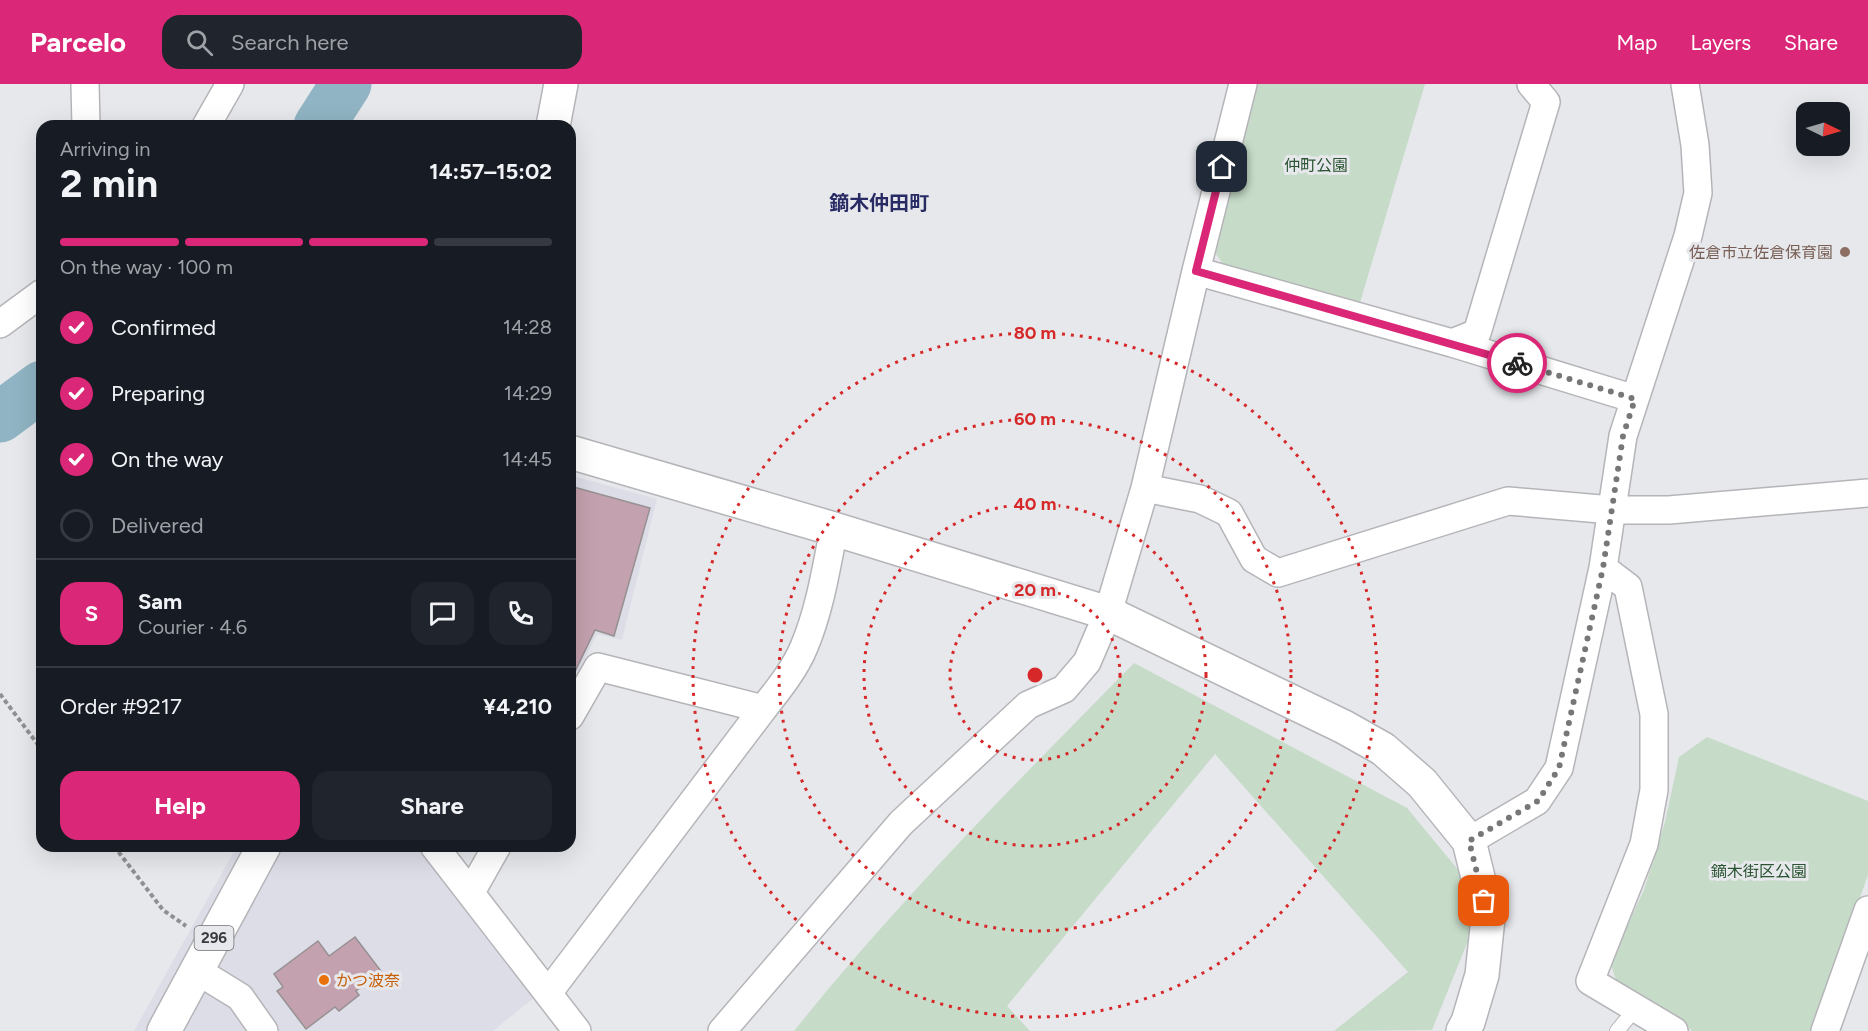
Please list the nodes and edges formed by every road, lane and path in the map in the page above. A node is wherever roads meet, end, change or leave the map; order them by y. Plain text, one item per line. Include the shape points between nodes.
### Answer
1 (85, 84) edge
2 (230, 84) edge
3 (561, 84) edge
4 (1243, 84) edge
5 (1531, 84) edge
6 (1685, 84) edge
7 (86, 120) edge
8 (209, 120) edge
9 (554, 120) edge
10 (1196, 271) junction
11 (36, 297) edge
12 (0, 324) edge
13 (1452, 343) junction
14 (1635, 399) junction
15 (576, 454) edge
16 (1144, 488) junction
17 (1868, 493) edge
18 (1612, 510) junction
19 (834, 528) junction
20 (1603, 568) junction
21 (1108, 613) junction
22 (0, 694) edge
23 (576, 706) edge
24 (763, 709) junction
25 (36, 742) edge
26 (1469, 841) junction
27 (119, 852) edge
28 (261, 852) edge
29 (439, 852) edge
30 (493, 852) edge
31 (471, 892) junction
32 (1868, 910) edge
33 (203, 957) junction
34 (548, 993) junction
35 (1636, 1008) junction
36 (164, 1031) edge
37 (264, 1031) edge
38 (577, 1031) edge
39 (722, 1031) edge
40 (1463, 1031) edge
41 (1617, 1031) edge
42 (1674, 1031) edge
43 (1825, 1031) edge

1 - 7 street
2 - 8 street
3 - 9 main road
4 - 10 street
5 - 13 street via 1546,102 1477,333
6 - 14 street via 1698,193 1688,236
10 - 13 street
10 - 16 street
11 - 12 street
13 - 14 street
14 - 18 street via 1623,436
15 - 19 main road
16 - 18 street via 1200,499 1228,513 1254,559 1278,573 1508,501
16 - 21 street
17 - 18 street via 1669,510
18 - 20 street
19 - 21 main road
19 - 24 street via 819,604 803,648
20 - 26 street via 1559,768 1538,801
20 - 35 street via 1628,588 1654,714 1654,790 1644,844 1590,981
21 - 26 main road via 1383,749 1422,783
21 - 39 street via 1087,662 1064,689 1028,705 901,823
22 - 25 path
23 - 24 street via 598,667
24 - 34 street
26 - 40 main road via 1488,918 1482,975
27 - 33 path
28 - 33 main road, 296
29 - 31 street
30 - 31 street
31 - 34 street
32 - 43 street
33 - 36 main road, 296
33 - 37 street via 240,997
34 - 38 street
35 - 41 lane
35 - 42 street

